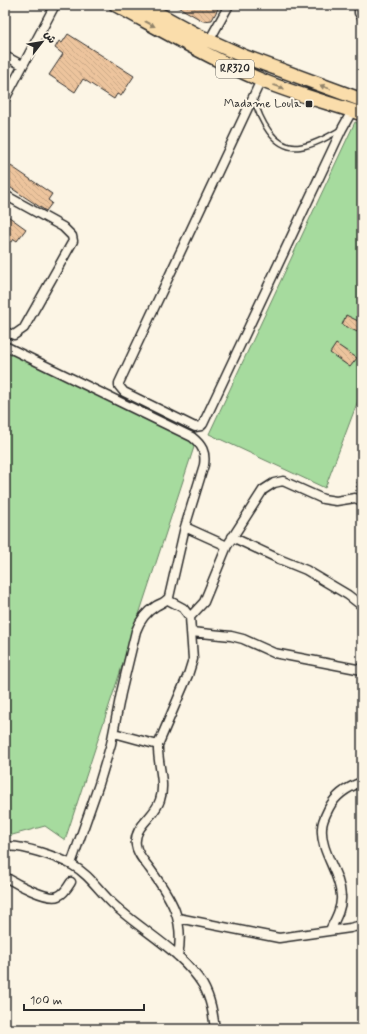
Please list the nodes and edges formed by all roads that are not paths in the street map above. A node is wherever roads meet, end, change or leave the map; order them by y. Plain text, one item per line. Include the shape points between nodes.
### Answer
1 (55, 5) edge
2 (116, 5) edge
3 (142, 5) edge
4 (229, 5) edge
5 (359, 5) edge
6 (161, 9) edge
7 (362, 17) edge
8 (209, 41) junction
9 (5, 56) edge
10 (22, 65) junction
11 (261, 80) junction
12 (253, 95) junction
13 (5, 99) edge
14 (362, 100) edge
15 (357, 112) edge
16 (342, 129) junction
17 (5, 195) edge
18 (5, 332) edge
19 (5, 346) edge
20 (359, 500) edge
21 (185, 527) junction
22 (232, 537) junction
23 (227, 546) junction
24 (168, 600) junction
25 (362, 606) edge
26 (190, 617) junction
27 (191, 632) junction
28 (362, 670) edge
29 (114, 732) junction
30 (158, 745) junction
31 (362, 782) edge
32 (5, 846) edge
33 (71, 864) junction
34 (5, 877) edge
35 (71, 882) dead end
36 (178, 918) junction
37 (362, 925) edge
38 (330, 930) junction
39 (178, 956) junction
40 (216, 1028) edge

1 - 10 street
2 -> 11 main road, RR320 via 224,64
3 - 6 main road, RR320
4 - 8 street
5 - 7 street
6 - 8 main road, RR320
14 -> 8 main road, RR320 via 262,64
9 - 10 street
10 - 13 street
11 - 12 street
11 -> 15 main road, RR320
12 - 16 lane via 267,129 288,146 307,146
12 - 16 street via 119,383 124,392 195,427 203,424
15 - 16 street
17 - 18 street via 63,227 72,236 73,241 24,328 14,335
19 - 21 street via 192,437 200,444 205,456 204,465
20 - 22 street via 328,500 289,483 277,482 260,493
21 - 23 street
21 - 24 street
22 - 23 street
22 - 25 street via 315,574
23 - 26 street via 206,598
24 - 26 street via 183,608
24 - 29 street via 149,611 138,624
26 - 27 street
27 - 28 street via 231,636 274,653
27 - 30 street via 191,664
29 - 30 street
29 - 33 street
30 - 36 street via 162,794 137,835 136,845 140,856 167,895
31 - 38 street via 336,797 326,814 322,828 323,839 341,891 341,904
32 - 33 street via 30,850
33 - 39 street via 87,876 112,904
34 - 35 street via 28,890 54,897 60,895
36 - 38 street via 279,938
36 - 39 street via 181,942
37 - 38 street
39 - 40 street via 197,977 207,994

